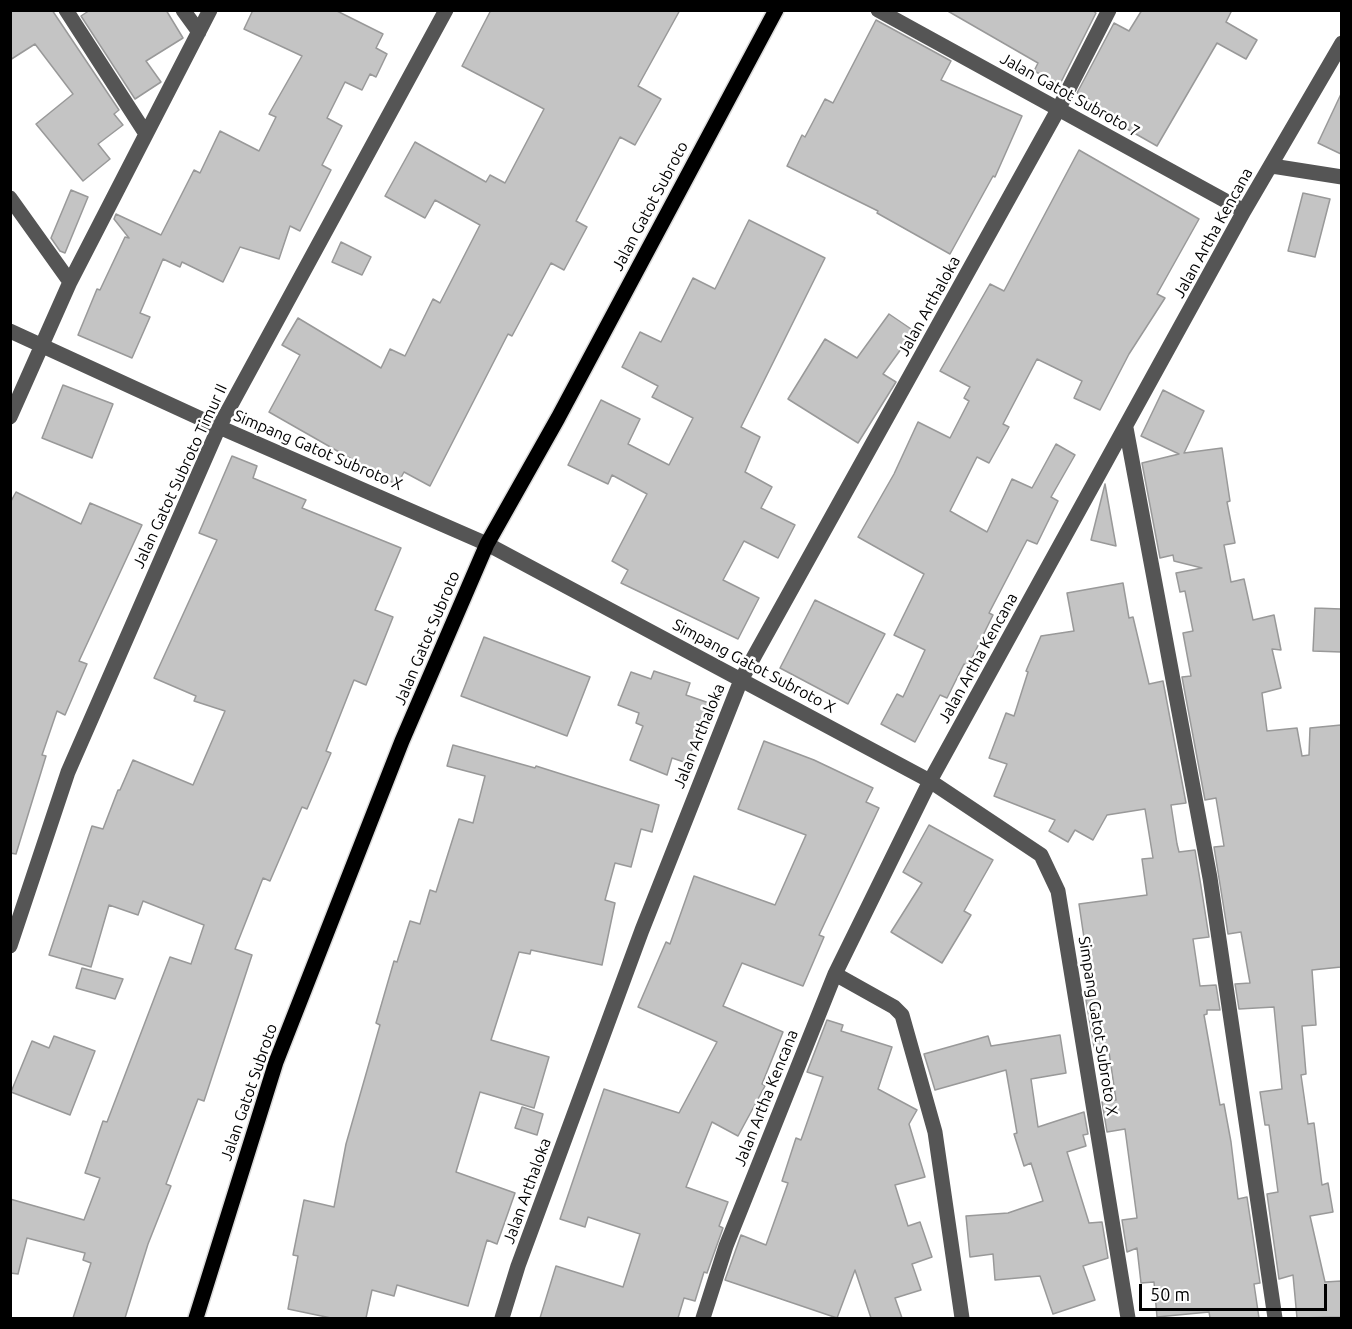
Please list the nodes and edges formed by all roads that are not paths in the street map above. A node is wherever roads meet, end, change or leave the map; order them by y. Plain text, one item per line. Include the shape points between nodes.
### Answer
1 (66, 10) edge
2 (183, 10) edge
3 (210, 10) edge
4 (446, 10) edge
5 (776, 10) edge
6 (878, 10) edge
7 (1109, 10) edge
8 (199, 32) junction
9 (1341, 43) edge
10 (1059, 108) junction
11 (146, 134) junction
12 (1272, 166) junction
13 (1341, 177) edge
14 (10, 198) edge
15 (1244, 211) junction
16 (70, 282) junction
17 (10, 331) edge
18 (42, 346) junction
19 (10, 417) edge
20 (219, 427) junction
21 (1126, 428) junction
22 (488, 543) junction
23 (741, 680) junction
24 (930, 781) junction
25 (10, 946) edge
26 (835, 974) junction
27 (196, 1318) edge
28 (502, 1318) edge
29 (703, 1318) edge
30 (962, 1318) edge
31 (1128, 1318) edge
32 (1275, 1318) edge

1 - 11 street
2 - 8 street
3 - 8 street
4 - 20 street, Jalan Gatot Subroto Timur II
5 - 22 main road, Jalan Gatot Subroto
6 - 10 street, Jalan Gatot Subroto 7
7 - 10 street, Jalan Arthaloka
8 - 11 street
9 - 12 street, Jalan Artha Kencana
10 - 15 street, Jalan Gatot Subroto 7
10 - 23 street, Jalan Arthaloka
11 - 16 street
12 - 13 street
12 - 15 street, Jalan Artha Kencana
14 - 16 street
15 - 21 street, Jalan Artha Kencana
16 - 18 street
17 - 18 street, Simpang Gatot Subroto X
18 - 19 street
18 - 20 street, Simpang Gatot Subroto X
20 - 22 street, Simpang Gatot Subroto X
20 - 25 street, Jalan Gatot Subroto Timur II via 68,772
21 - 24 street, Jalan Artha Kencana
21 - 32 street via 1210,878
22 - 23 street, Simpang Gatot Subroto X
22 - 27 main road, Jalan Gatot Subroto via 402,741 276,1062
23 - 24 street, Simpang Gatot Subroto X
23 - 28 street, Jalan Arthaloka via 642,930
24 - 26 street, Jalan Artha Kencana
24 - 31 street, Simpang Gatot Subroto X via 1041,855 1058,891
26 - 29 street, Jalan Artha Kencana via 726,1246
26 - 30 street via 894,1007 902,1016 936,1132

